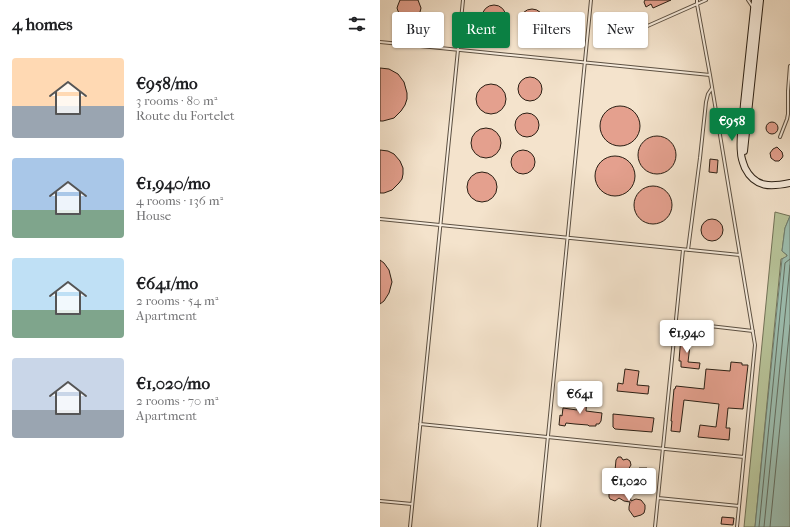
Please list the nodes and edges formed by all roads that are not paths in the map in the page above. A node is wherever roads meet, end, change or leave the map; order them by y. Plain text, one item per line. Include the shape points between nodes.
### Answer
1 (463, 0) edge
2 (591, 0) edge
3 (697, 0) edge
4 (706, 0) edge
5 (748, 0) edge
6 (755, 0) edge
7 (760, 0) edge
8 (697, 4) junction
9 (754, 10) junction
10 (648, 26) edge
11 (380, 42) edge
12 (458, 49) junction
13 (585, 63) junction
14 (790, 66) edge
15 (710, 75) junction
16 (712, 87) junction
17 (780, 137) dead end
18 (744, 163) junction
19 (790, 183) edge
20 (380, 219) edge
21 (440, 225) junction
22 (568, 238) junction
23 (683, 250) junction
24 (688, 250) junction
25 (740, 255) junction
26 (675, 322) junction
27 (753, 331) junction
28 (420, 424) junction
29 (548, 437) junction
30 (663, 448) junction
31 (744, 457) junction
32 (658, 498) junction
33 (380, 501) edge
34 (412, 504) junction
35 (739, 506) junction
36 (410, 527) edge
37 (539, 527) edge
38 (655, 527) edge
39 (737, 527) edge

1 - 12 lane
2 - 13 lane
3 - 8 lane
4 - 8 lane
5 - 9 lane
6 - 9 main road
7 - 18 main road
8 - 10 lane
8 - 15 lane
9 - 18 main road via 741,142
11 - 12 lane
12 - 13 lane
12 - 21 lane
13 - 15 lane
13 - 22 lane
14 - 17 lane via 788,114
15 - 16 lane
16 - 24 lane via 706,102
16 - 25 lane
18 - 19 main road via 750,175 760,183 770,186
20 - 21 lane
21 - 22 lane
21 - 28 lane
22 - 23 lane
22 - 29 lane
23 - 24 lane
23 - 26 lane
24 - 25 lane
25 - 27 lane
26 - 27 lane
26 - 30 lane
27 - 31 lane via 755,352
28 - 29 lane
28 - 34 lane
29 - 30 lane
29 - 37 lane
30 - 31 lane
30 - 32 lane
31 - 35 lane
32 - 35 lane
32 - 38 lane
33 - 34 lane
34 - 36 lane
35 - 39 lane

